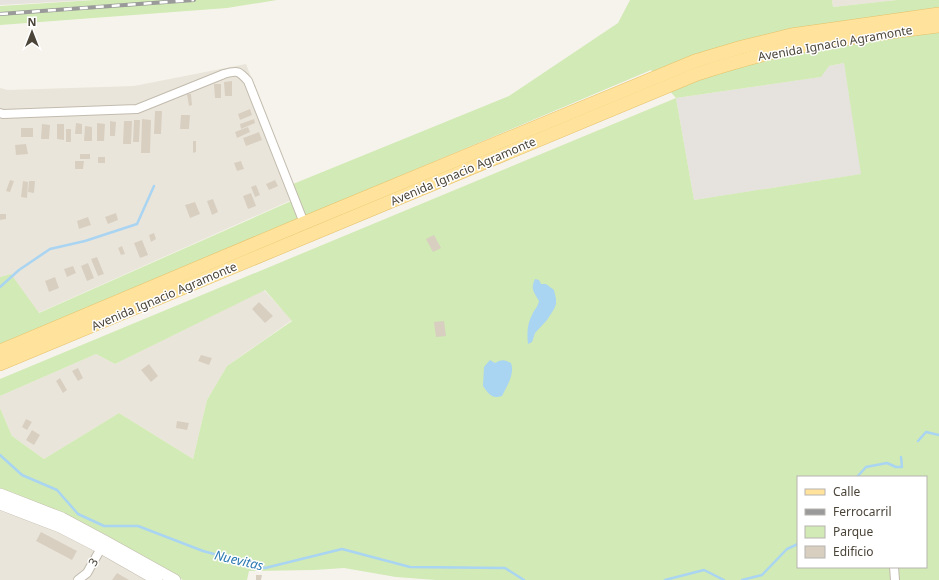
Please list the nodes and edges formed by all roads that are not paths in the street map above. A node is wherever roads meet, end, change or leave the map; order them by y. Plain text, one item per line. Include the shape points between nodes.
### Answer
1 (939, 14) edge
2 (939, 26) edge
3 (0, 113) edge
4 (304, 223) junction
5 (0, 351) edge
6 (0, 364) edge
7 (0, 494) edge
8 (0, 504) edge
9 (103, 544) junction
10 (894, 568) edge
11 (78, 580) edge
12 (157, 580) edge
13 (175, 580) edge
14 (895, 580) edge

1 - 4 main road, Avenida Ignacio Agramonte via 791,35 695,61
2 - 6 main road, Avenida Ignacio Agramonte via 792,48 697,74
3 - 4 street via 137,109 224,74 234,71 241,73 248,81
4 - 5 main road, Avenida Ignacio Agramonte
7 - 9 street via 62,518
8 - 9 street
9 - 11 street, 3 via 87,573
9 - 12 street
9 - 13 street
10 - 14 street

